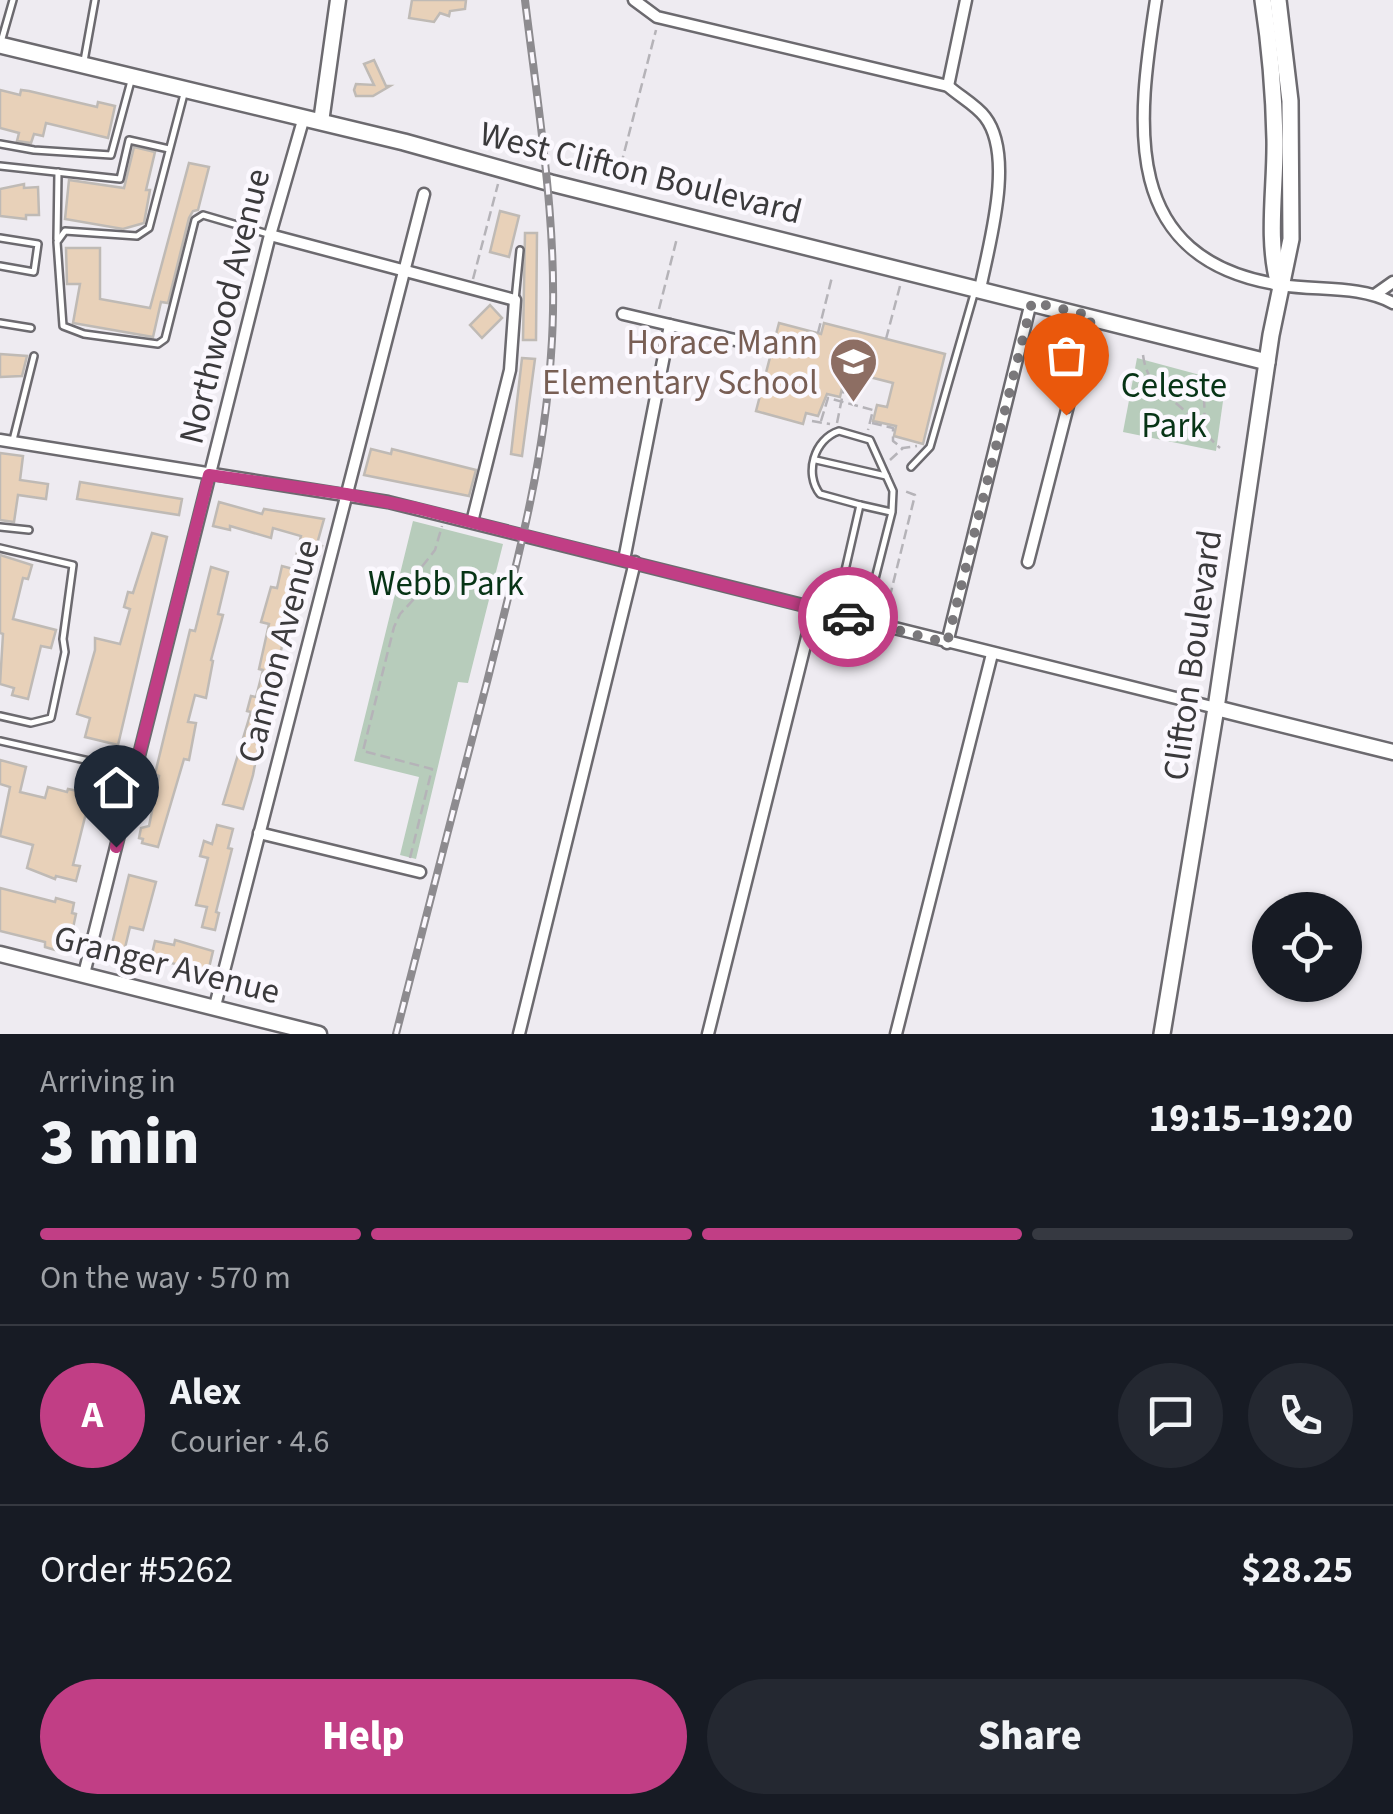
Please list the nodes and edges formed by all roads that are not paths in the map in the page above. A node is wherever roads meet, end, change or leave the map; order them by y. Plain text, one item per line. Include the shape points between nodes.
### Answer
1 (13, 0) edge
2 (95, 0) edge
3 (338, 0) edge
4 (634, 0) edge
5 (966, 0) edge
6 (1156, 0) edge
7 (1263, 0) edge
8 (1278, 0) edge
9 (0, 45) edge
10 (82, 66) junction
11 (132, 78) junction
12 (948, 86) junction
13 (185, 91) junction
14 (304, 117) junction
15 (321, 122) junction
16 (0, 144) edge
17 (170, 150) junction
18 (0, 166) edge
19 (58, 172) junction
20 (424, 194) dead end
21 (270, 234) junction
22 (0, 238) edge
23 (58, 242) junction
24 (520, 250) dead end
25 (0, 266) edge
26 (405, 271) junction
27 (1393, 282) edge
28 (1280, 285) junction
29 (978, 288) junction
30 (1376, 294) junction
31 (515, 300) junction
32 (1032, 302) junction
33 (1393, 303) edge
34 (623, 314) dead end
35 (1092, 316) junction
36 (0, 323) edge
37 (670, 325) junction
38 (31, 328) dead end
39 (735, 340) dead end
40 (34, 356) dead end
41 (1266, 362) junction
42 (0, 440) edge
43 (13, 442) junction
44 (815, 460) junction
45 (911, 467) dead end
46 (209, 475) junction
47 (886, 476) junction
48 (346, 494) junction
49 (860, 506) junction
50 (892, 512) junction
51 (472, 522) junction
52 (0, 527) edge
53 (28, 530) dead end
54 (0, 548) edge
55 (629, 561) junction
56 (1028, 562) dead end
57 (814, 609) junction
58 (835, 614) junction
59 (864, 621) junction
60 (947, 643) junction
61 (992, 654) junction
62 (1216, 708) junction
63 (0, 716) edge
64 (0, 741) edge
65 (1393, 752) edge
66 (134, 772) junction
67 (259, 833) junction
68 (420, 872) dead end
69 (0, 954) edge
70 (84, 974) junction
71 (215, 1006) junction
72 (319, 1034) edge
73 (519, 1034) edge
74 (708, 1034) edge
75 (896, 1034) edge
76 (1162, 1034) edge

1 - 9 lane
2 - 10 lane
3 - 15 street
4 - 12 street via 658,17
5 - 12 street
6 - 28 street via 1142,134 1151,188 1183,240 1243,276
7 - 28 main road, Clifton Boulevard via 1275,138 1272,245
8 - 28 main road, Clifton Boulevard via 1292,178 1291,239
9 - 10 main road, West Clifton Boulevard
10 - 11 main road, West Clifton Boulevard
11 - 13 main road, West Clifton Boulevard
11 - 16 lane via 111,154
12 - 29 street via 984,117 998,143 997,196
13 - 14 main road, West Clifton Boulevard
13 - 17 lane
14 - 15 main road, West Clifton Boulevard
14 - 21 street, Northwood Avenue
15 - 29 main road, West Clifton Boulevard
17 - 19 lane via 129,140 120,179
17 - 23 lane via 149,228 137,236 65,231
18 - 19 lane
19 - 23 lane
20 - 26 street, Cannon Avenue
21 - 23 lane via 203,215 195,220 165,340 158,344 63,326
21 - 26 street
21 - 46 street, Northwood Avenue
22 - 25 lane via 38,244 34,272
24 - 31 lane
26 - 31 street
26 - 48 street, Cannon Avenue
27 - 30 street
28 - 30 street
28 - 41 main road, Clifton Boulevard
29 - 32 main road, West Clifton Boulevard
29 - 45 lane via 930,447
30 - 33 street
31 - 51 street via 510,370
32 - 35 main road, West Clifton Boulevard
32 - 60 street
34 - 37 street
35 - 41 main road, West Clifton Boulevard
35 - 56 street
36 - 38 lane
37 - 39 street
37 - 55 street
40 - 43 lane
41 - 62 main road, Clifton Boulevard
42 - 43 street
43 - 46 street
44 - 47 lane
44 - 47 lane via 822,442 839,431 870,440
44 - 49 lane via 812,477 820,494
46 - 48 street
46 - 66 street, Northwood Avenue
47 - 50 lane
48 - 51 street
48 - 67 street, Cannon Avenue
49 - 50 lane
49 - 58 lane
50 - 59 lane
51 - 55 street
52 - 53 lane
54 - 63 lane via 73,566 51,718 31,723
55 - 57 street
55 - 73 street
57 - 58 street
57 - 74 street
58 - 59 street
59 - 60 street
60 - 61 street
61 - 62 street
61 - 75 street
62 - 65 street
62 - 76 main road, Clifton Boulevard
64 - 66 lane
66 - 70 street, Northwood Avenue
67 - 68 street
67 - 71 street, Cannon Avenue
69 - 70 street, Granger Avenue
70 - 71 street, Granger Avenue
71 - 72 street, Granger Avenue

